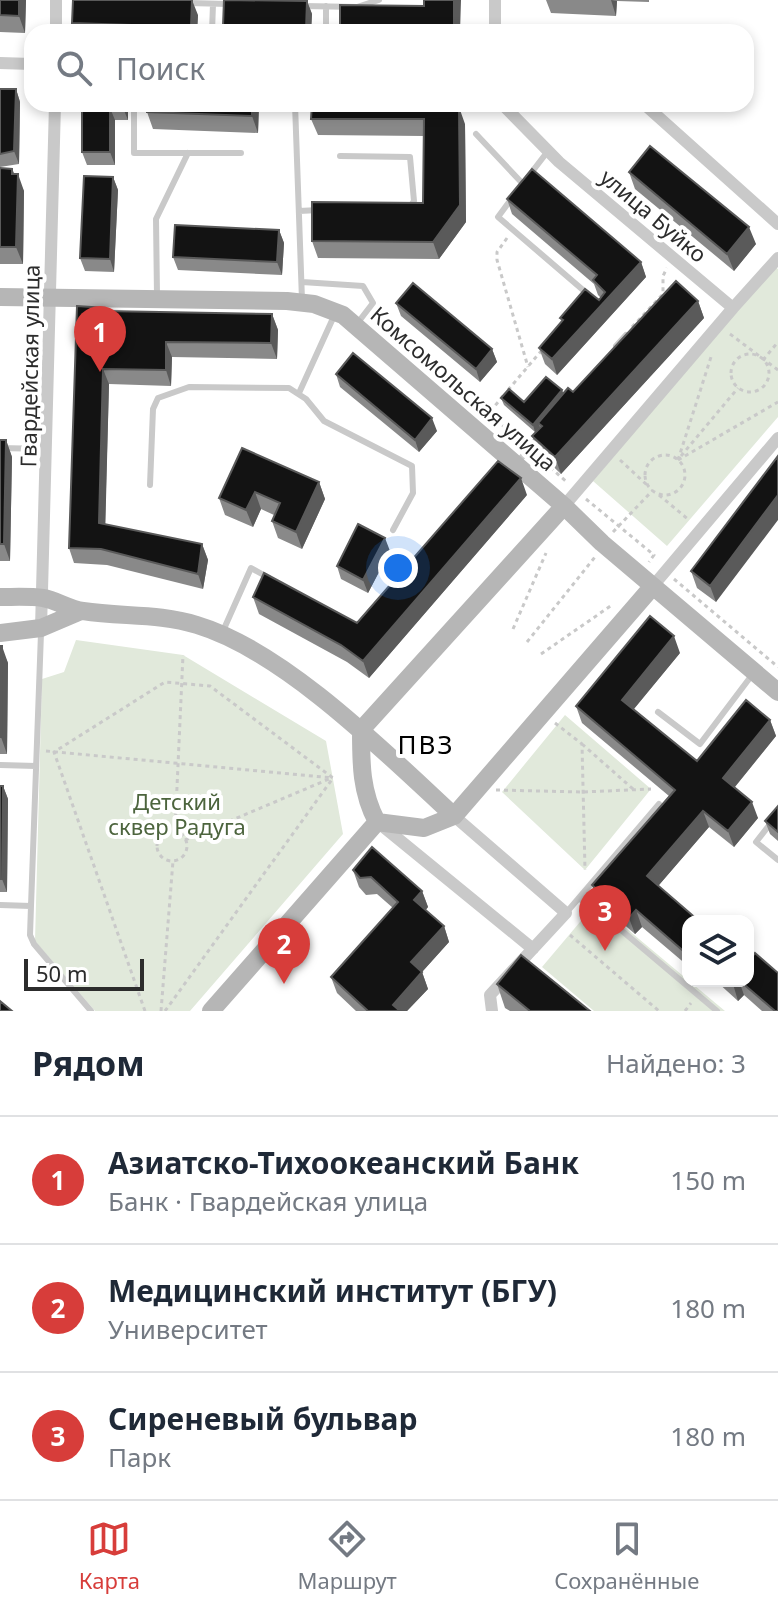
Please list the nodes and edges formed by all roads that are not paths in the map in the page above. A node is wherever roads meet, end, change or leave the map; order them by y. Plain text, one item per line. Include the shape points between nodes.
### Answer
1 (56, 0) edge
2 (379, 0) edge
3 (495, 0) edge
4 (184, 3) edge
5 (220, 3) edge
6 (236, 4) edge
7 (296, 6) edge
8 (326, 6) junction
9 (56, 24) edge
10 (214, 24) edge
11 (326, 24) edge
12 (495, 24) edge
13 (0, 63) edge
14 (24, 64) edge
15 (55, 112) edge
16 (134, 112) edge
17 (295, 112) edge
18 (510, 112) edge
19 (653, 112) edge
20 (476, 134) dead end
21 (548, 151) junction
22 (188, 153) junction
23 (241, 153) dead end
24 (340, 156) dead end
25 (523, 184) junction
26 (406, 209) edge
27 (330, 210) edge
28 (299, 211) junction
29 (778, 224) edge
30 (778, 258) edge
31 (302, 282) junction
32 (0, 297) edge
33 (51, 297) junction
34 (157, 299) junction
35 (597, 302) edge
36 (303, 303) junction
37 (733, 308) junction
38 (336, 312) junction
39 (356, 325) junction
40 (626, 335) edge
41 (606, 357) edge
42 (299, 393) junction
43 (548, 426) edge
44 (778, 438) edge
45 (0, 448) edge
46 (47, 449) junction
47 (516, 464) junction
48 (150, 485) dead end
49 (564, 506) junction
50 (393, 530) dead end
51 (279, 583) edge
52 (653, 586) junction
53 (0, 597) edge
54 (44, 598) junction
55 (81, 611) junction
56 (41, 628) junction
57 (0, 633) edge
58 (221, 634) junction
59 (755, 672) junction
60 (778, 692) edge
61 (658, 712) dead end
62 (361, 730) junction
63 (0, 765) edge
64 (36, 766) junction
65 (659, 804) edge
66 (778, 814) edge
67 (454, 816) junction
68 (377, 822) junction
69 (778, 860) edge
70 (579, 898) junction
71 (0, 905) edge
72 (31, 906) junction
73 (566, 913) junction
74 (608, 923) dead end
75 (621, 930) edge
76 (533, 949) junction
77 (91, 1011) edge
78 (211, 1011) edge
79 (492, 1011) edge
80 (717, 1011) edge

1 - 9 street
2 - 8 lane via 357,7
3 - 12 street
4 - 5 lane
5 - 6 lane
5 - 10 lane
7 - 8 lane
8 - 11 lane
13 - 14 street
15 - 33 street, Гвардейская улица
16 - 22 lane via 134,153
17 - 28 lane
18 - 21 street, улица Буйко
19 - 29 street
20 - 25 lane
21 - 25 lane
21 - 37 street, улица Буйко
22 - 23 lane
22 - 34 lane via 156,219
24 - 26 lane via 410,157 414,201
25 - 35 lane via 498,217
27 - 28 lane
28 - 31 lane
30 - 37 street
31 - 36 lane
31 - 39 lane via 363,286 373,303
32 - 33 street, Комсомольская улица
33 - 34 street, Комсомольская улица
33 - 46 street, Гвардейская улица
34 - 36 street, Комсомольская улица
36 - 38 street, Комсомольская улица
37 - 49 street
38 - 39 street, Комсомольская улица
38 - 42 lane
39 - 47 street, Комсомольская улица
40 - 41 lane
42 - 48 lane via 283,387 189,387 158,398
42 - 50 lane via 324,421 412,466 413,493
43 - 47 lane
44 - 52 street
45 - 46 lane
46 - 54 street, Гвардейская улица
47 - 49 street, Комсомольская улица
49 - 52 street, Комсомольская улица
49 - 62 street
51 - 58 lane via 251,568
52 - 59 street, Комсомольская улица
52 - 67 street
53 - 54 street
54 - 55 street
54 - 56 street, Гвардейская улица
55 - 56 street
55 - 58 street via 153,614
56 - 57 street
56 - 64 lane
58 - 62 street via 270,661
59 - 60 street, Комсомольская улица
59 - 61 lane via 700,744
62 - 67 street
62 - 68 street via 361,775
63 - 64 lane
64 - 72 lane
65 - 70 lane
66 - 69 lane via 756,842
67 - 68 street via 424,828
67 - 73 street
68 - 76 street
68 - 78 street
70 - 73 lane
70 - 74 lane
71 - 72 lane
72 - 77 lane via 34,944
73 - 76 street
75 - 80 lane
76 - 79 street via 490,995

